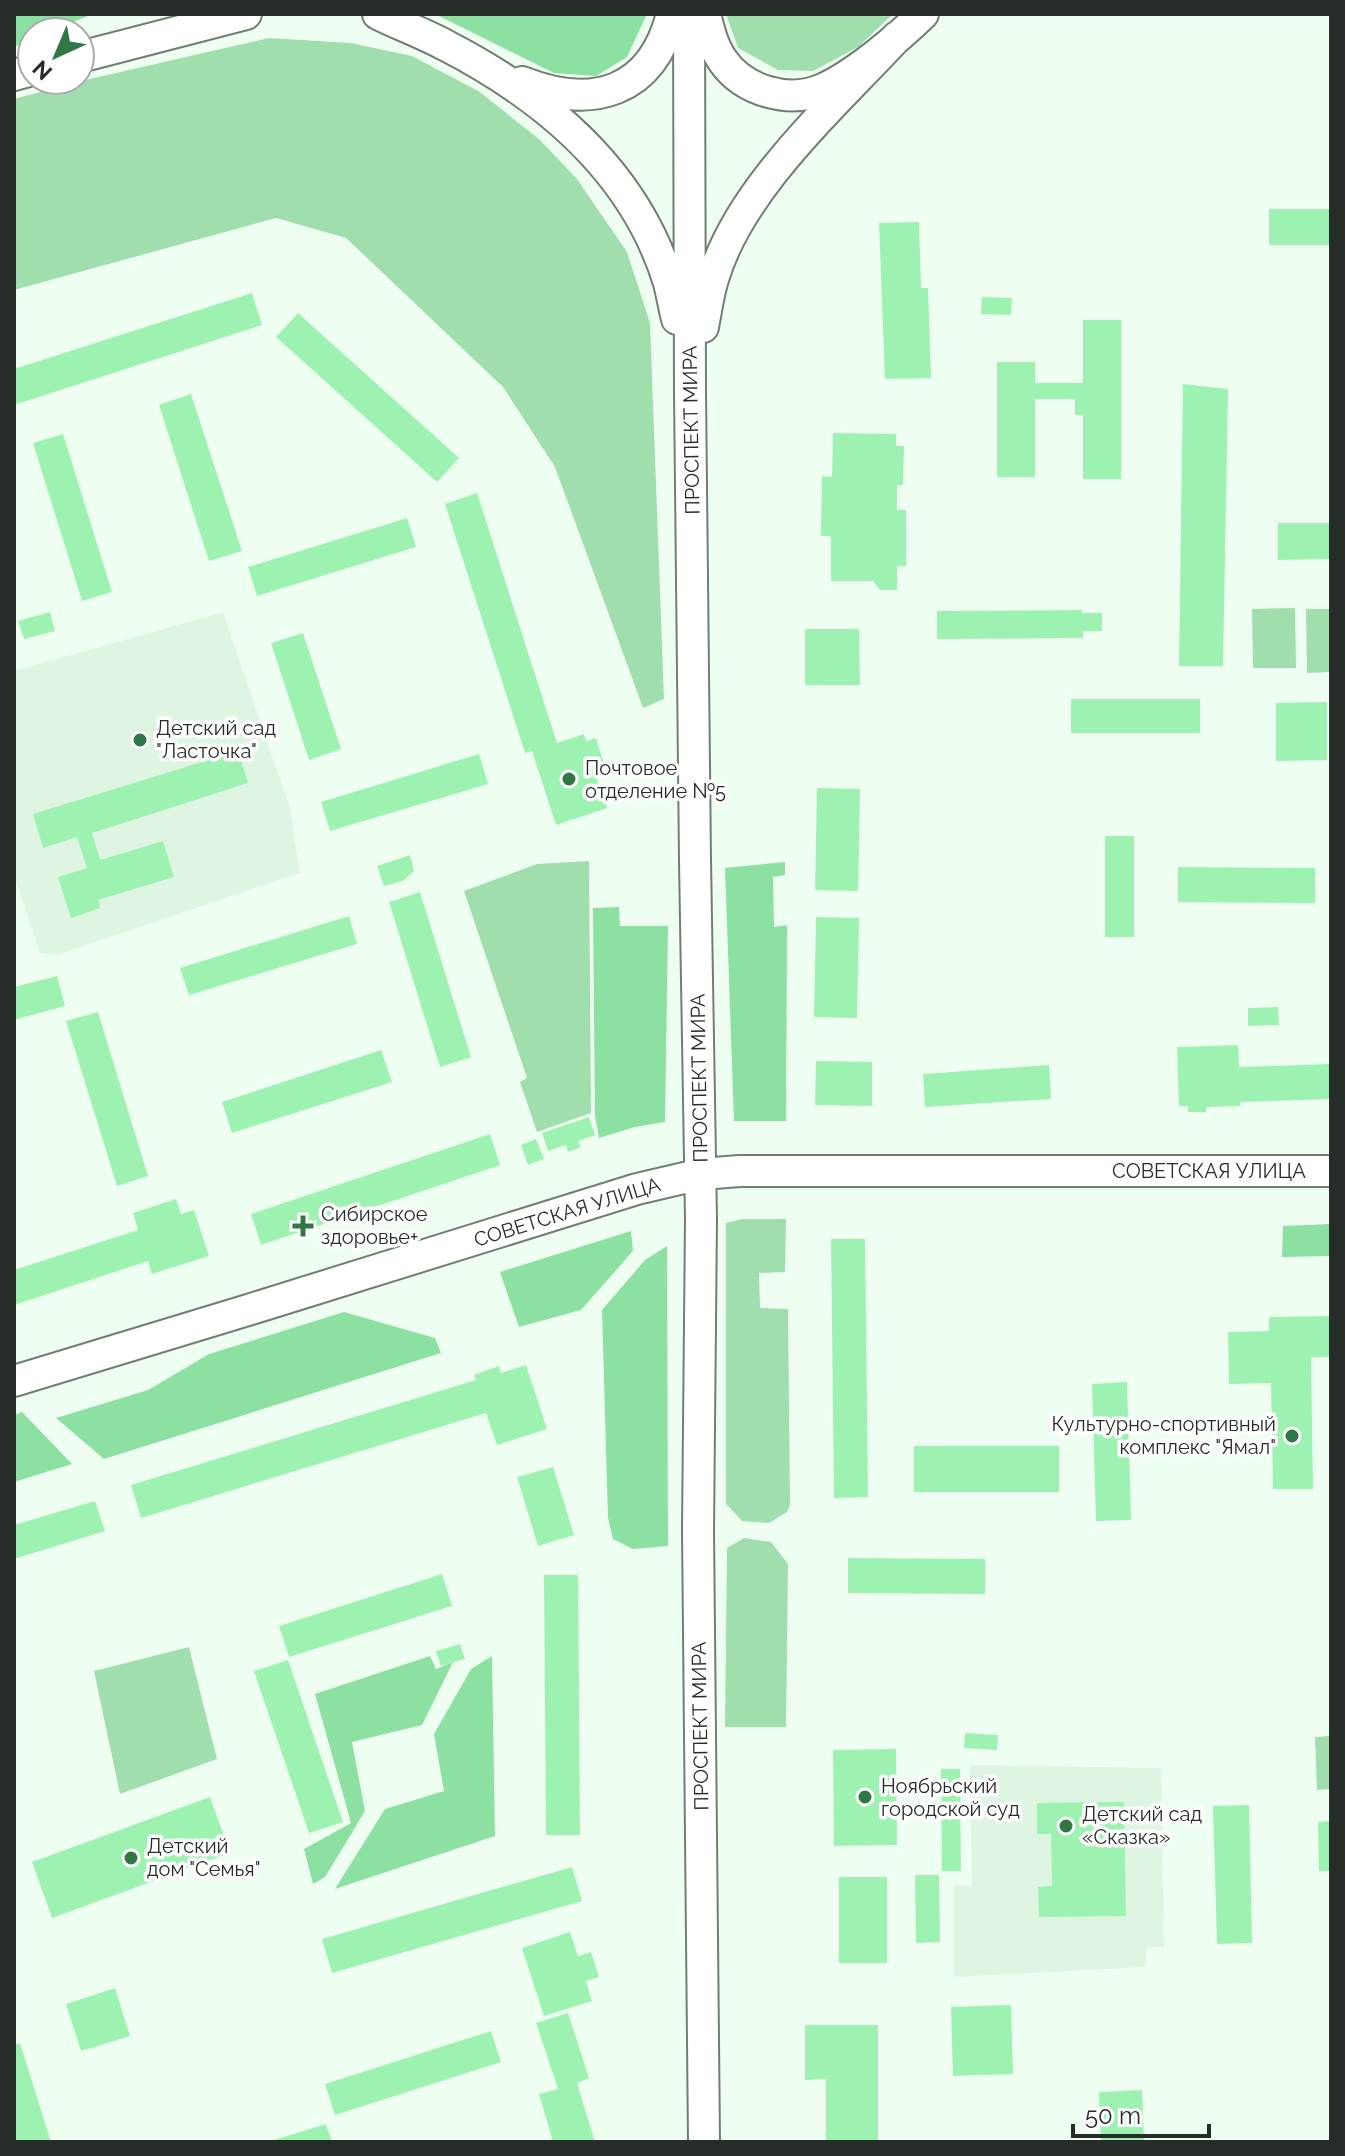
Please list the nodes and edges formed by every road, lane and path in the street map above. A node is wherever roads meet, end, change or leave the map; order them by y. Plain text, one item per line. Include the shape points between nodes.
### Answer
1 (246, 14) edge
2 (672, 14) edge
3 (689, 14) edge
4 (705, 14) edge
5 (923, 14) edge
6 (377, 15) edge
7 (897, 37) junction
8 (96, 53) edge
9 (486, 68) junction
10 (690, 392) junction
11 (1331, 1171) edge
12 (701, 1174) junction
13 (14, 1381) edge
14 (704, 2142) edge

1 - 8 main road
2 - 9 main road via 653,58 634,78 590,96 536,88
3 - 10 main road, ПРОСПЕКТ МИРА
4 - 7 main road via 722,60 736,76 776,94 820,91
5 - 7 main road
6 - 9 main road
7 - 10 main road via 784,158 734,229 713,278
9 - 10 main road via 581,138 635,209 669,283
10 - 12 main road, ПРОСПЕКТ МИРА
11 - 12 main road, СОВЕТСКАЯ УЛИЦА
12 - 13 main road, СОВЕТСКАЯ УЛИЦА via 637,1189
12 - 14 main road, ПРОСПЕКТ МИРА via 698,1530

